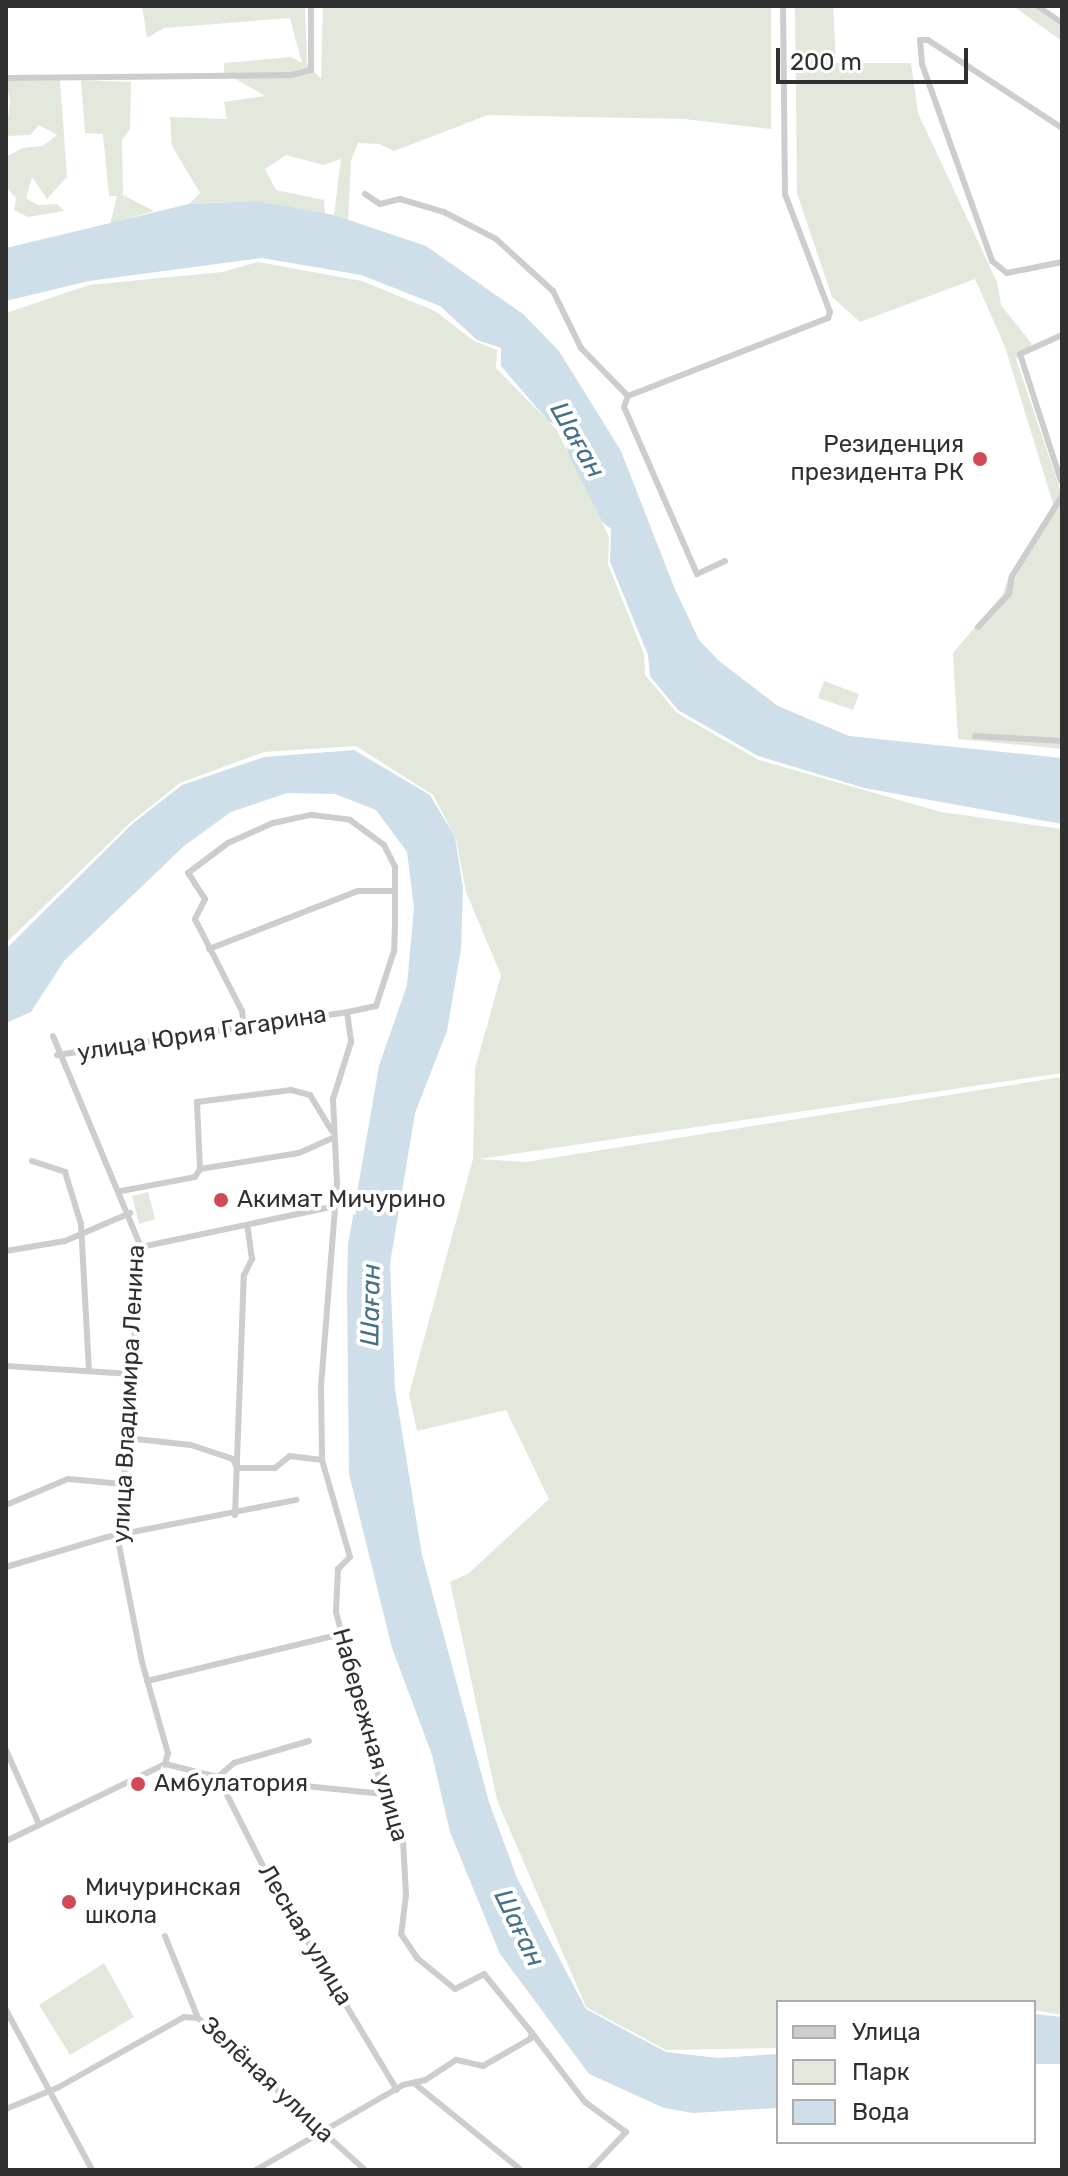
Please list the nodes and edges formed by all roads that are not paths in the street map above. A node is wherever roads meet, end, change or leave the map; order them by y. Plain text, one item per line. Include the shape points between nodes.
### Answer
1 (311, 6) edge
2 (783, 6) edge
3 (1037, 6) edge
4 (1062, 23) edge
5 (6, 78) edge
6 (1062, 128) edge
7 (365, 194) dead end
8 (1062, 262) edge
9 (1062, 335) edge
10 (628, 396) junction
11 (1061, 481) edge
12 (1062, 496) edge
13 (725, 561) dead end
14 (978, 627) dead end
15 (975, 736) dead end
16 (1062, 741) edge
17 (392, 891) junction
18 (209, 949) junction
19 (347, 1012) junction
20 (244, 1027) junction
21 (53, 1036) dead end
22 (57, 1055) junction
23 (332, 1134) junction
24 (32, 1161) dead end
25 (200, 1169) junction
26 (121, 1191) junction
27 (336, 1206) junction
28 (130, 1213) junction
29 (247, 1225) junction
30 (80, 1234) junction
31 (141, 1247) junction
32 (6, 1251) edge
33 (6, 1366) edge
34 (89, 1371) junction
35 (132, 1374) junction
36 (127, 1438) junction
37 (322, 1460) junction
38 (237, 1468) junction
39 (123, 1484) junction
40 (296, 1500) dead end
41 (6, 1505) edge
42 (235, 1515) junction
43 (119, 1535) junction
44 (6, 1567) edge
45 (341, 1634) junction
46 (147, 1681) junction
47 (309, 1741) dead end
48 (6, 1750) edge
49 (165, 1764) junction
50 (218, 1777) junction
51 (383, 1794) junction
52 (39, 1824) junction
53 (6, 1841) edge
54 (165, 1936) dead end
55 (6, 2010) edge
56 (198, 2018) junction
57 (531, 2036) junction
58 (414, 2083) junction
59 (397, 2090) junction
60 (47, 2092) junction
61 (6, 2109) edge
62 (320, 2130) junction
63 (92, 2170) edge
64 (256, 2170) edge
65 (365, 2170) edge
66 (521, 2170) edge
67 (590, 2170) edge

1 - 5 street via 311,70 291,75
2 - 10 street via 785,194 828,318
3 - 4 street
6 - 8 street via 928,40 920,40 922,64 992,261 1007,273
7 - 10 street via 380,204 400,199 444,212 496,239 553,291 581,348
9 - 11 street via 1020,354
10 - 13 street via 624,407 697,574
12 - 14 street via 1012,576 1009,594
15 - 16 street
17 - 18 street via 358,891
17 - 18 street via 395,867 384,845 350,820 312,815 273,823 228,843 188,873 205,899 195,919
17 - 19 street via 394,951 376,1006
18 - 20 street via 242,1011
19 - 20 street, улица Юрия Гагарина
19 - 23 street, Набережная улица via 351,1042 338,1072
20 - 22 street, улица Юрия Гагарина
21 - 22 street, улица Владимира Ленина
22 - 26 street, улица Владимира Ленина
23 - 25 street via 299,1153
23 - 25 street via 310,1095 291,1090 197,1102
23 - 27 street, Набережная улица
24 - 30 street via 65,1172
25 - 26 street via 195,1177
26 - 28 street, улица Владимира Ленина
27 - 29 street
27 - 37 street, Набережная улица via 321,1386
28 - 30 street
28 - 31 street, улица Владимира Ленина
29 - 31 street
29 - 38 street via 252,1259 244,1275
30 - 32 street
30 - 34 street
31 - 35 street, улица Владимира Ленина
33 - 34 street
34 - 35 street
35 - 36 street, улица Владимира Ленина
36 - 38 street via 191,1445 233,1459
36 - 39 street, улица Владимира Ленина
37 - 38 street via 290,1456 275,1468
37 - 45 street, Набережная улица via 350,1557 338,1569 336,1582
38 - 42 street
39 - 41 street via 68,1479
39 - 43 street, улица Владимира Ленина
40 - 42 street
42 - 43 street
43 - 44 street
43 - 46 street, улица Владимира Ленина
45 - 46 street
45 - 51 street, Набережная улица
46 - 49 street, улица Владимира Ленина via 168,1753
47 - 50 street via 234,1763
48 - 52 street
49 - 50 street
49 - 52 street
50 - 51 street
50 - 59 street, Лесная улица via 266,1872
51 - 57 street, Набережная улица via 403,1840 406,1895 401,1934 417,1958 455,1989 484,1974
52 - 53 street
54 - 56 street, Зелёная улица
55 - 60 street
56 - 60 street via 184,2017
56 - 62 street, Зелёная улица
57 - 58 street via 483,2066 456,2060
57 - 67 street, Набережная улица via 585,2102 626,2132
58 - 59 street
58 - 66 street
59 - 62 street
60 - 61 street
60 - 63 street
62 - 64 street
62 - 65 street, Зелёная улица

